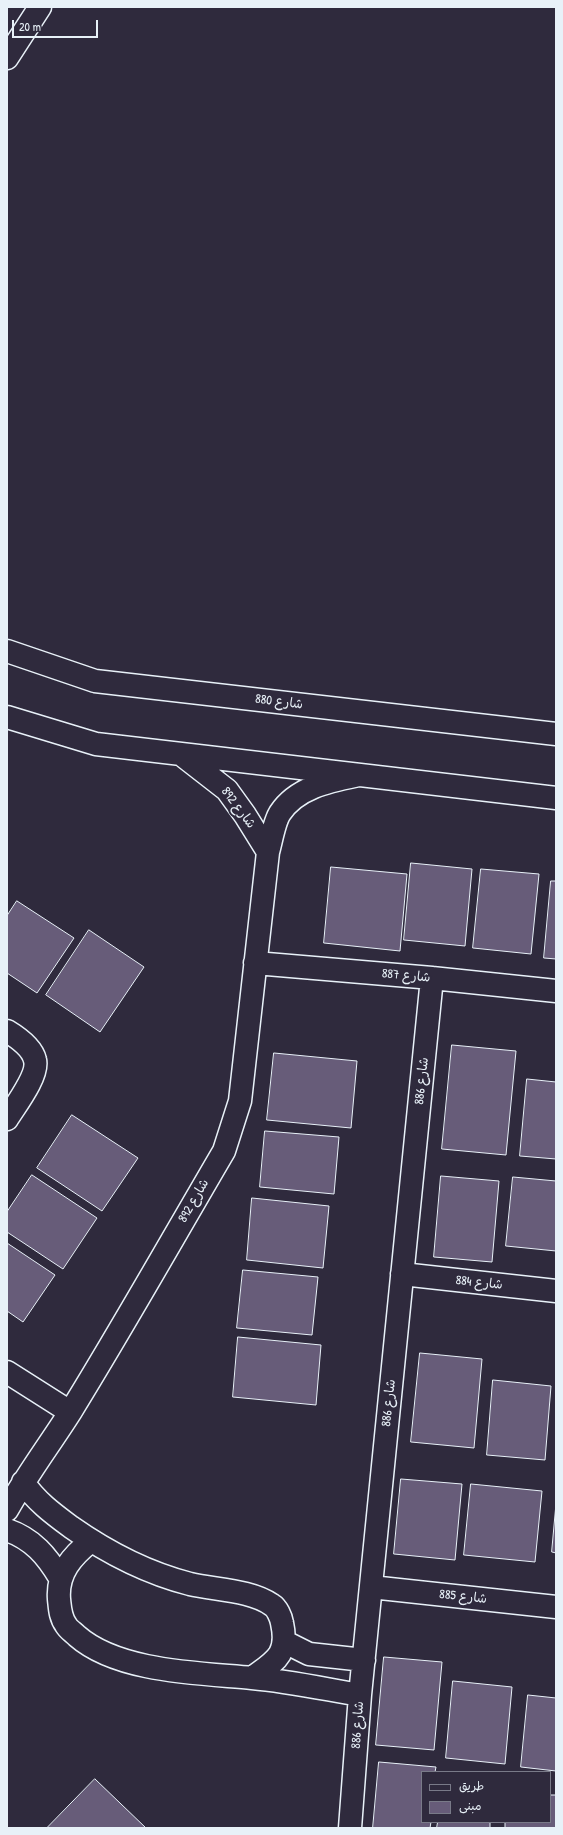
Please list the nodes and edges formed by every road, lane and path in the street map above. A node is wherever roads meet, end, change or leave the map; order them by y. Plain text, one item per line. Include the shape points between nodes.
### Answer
1 (40, 7) edge
2 (7, 58) edge
3 (7, 651) edge
4 (7, 717) edge
5 (556, 734) edge
6 (182, 755) junction
7 (359, 775) junction
8 (556, 798) edge
9 (268, 852) junction
10 (255, 963) junction
11 (432, 978) junction
12 (556, 991) edge
13 (7, 1031) edge
14 (7, 1119) edge
15 (402, 1274) junction
16 (556, 1291) edge
17 (7, 1372) edge
18 (70, 1412) junction
19 (23, 1482) junction
20 (7, 1510) edge
21 (7, 1530) edge
22 (91, 1541) junction
23 (60, 1578) junction
24 (371, 1587) junction
25 (556, 1607) edge
26 (285, 1642) junction
27 (364, 1660) junction
28 (252, 1678) junction
29 (360, 1695) junction
30 (350, 1828) edge

1 - 2 street
3 - 5 street, شارع 880 via 94,681
4 - 6 street via 96,744
6 - 7 street
6 - 9 street, شارع 892 via 226,790
7 - 8 street
7 - 9 street, شارع 892 via 326,782 299,794 280,814
9 - 10 street, شارع 892
10 - 11 street, شارع 887
10 - 18 street, شارع 892 via 240,1102 224,1151
11 - 12 street, شارع 887
11 - 15 street, شارع 886
13 - 14 street via 21,1040 35,1060 35,1070 29,1083
15 - 16 street, شارع 884
15 - 24 street, شارع 886
17 - 18 street
18 - 19 street, شارع 892
19 - 20 street, شارع 892
19 - 22 street via 42,1505
21 - 23 street via 35,1544 48,1558
22 - 23 street via 68,1564
22 - 26 street via 150,1572 190,1584 258,1597 274,1606 282,1619
23 - 28 street via 60,1612 66,1626 86,1644 114,1657 166,1670
24 - 25 street, شارع 885
24 - 27 street, شارع 886
26 - 27 street via 309,1654
26 - 28 street via 279,1656
27 - 29 street, شارع 886
28 - 29 street
29 - 30 street, شارع 886

